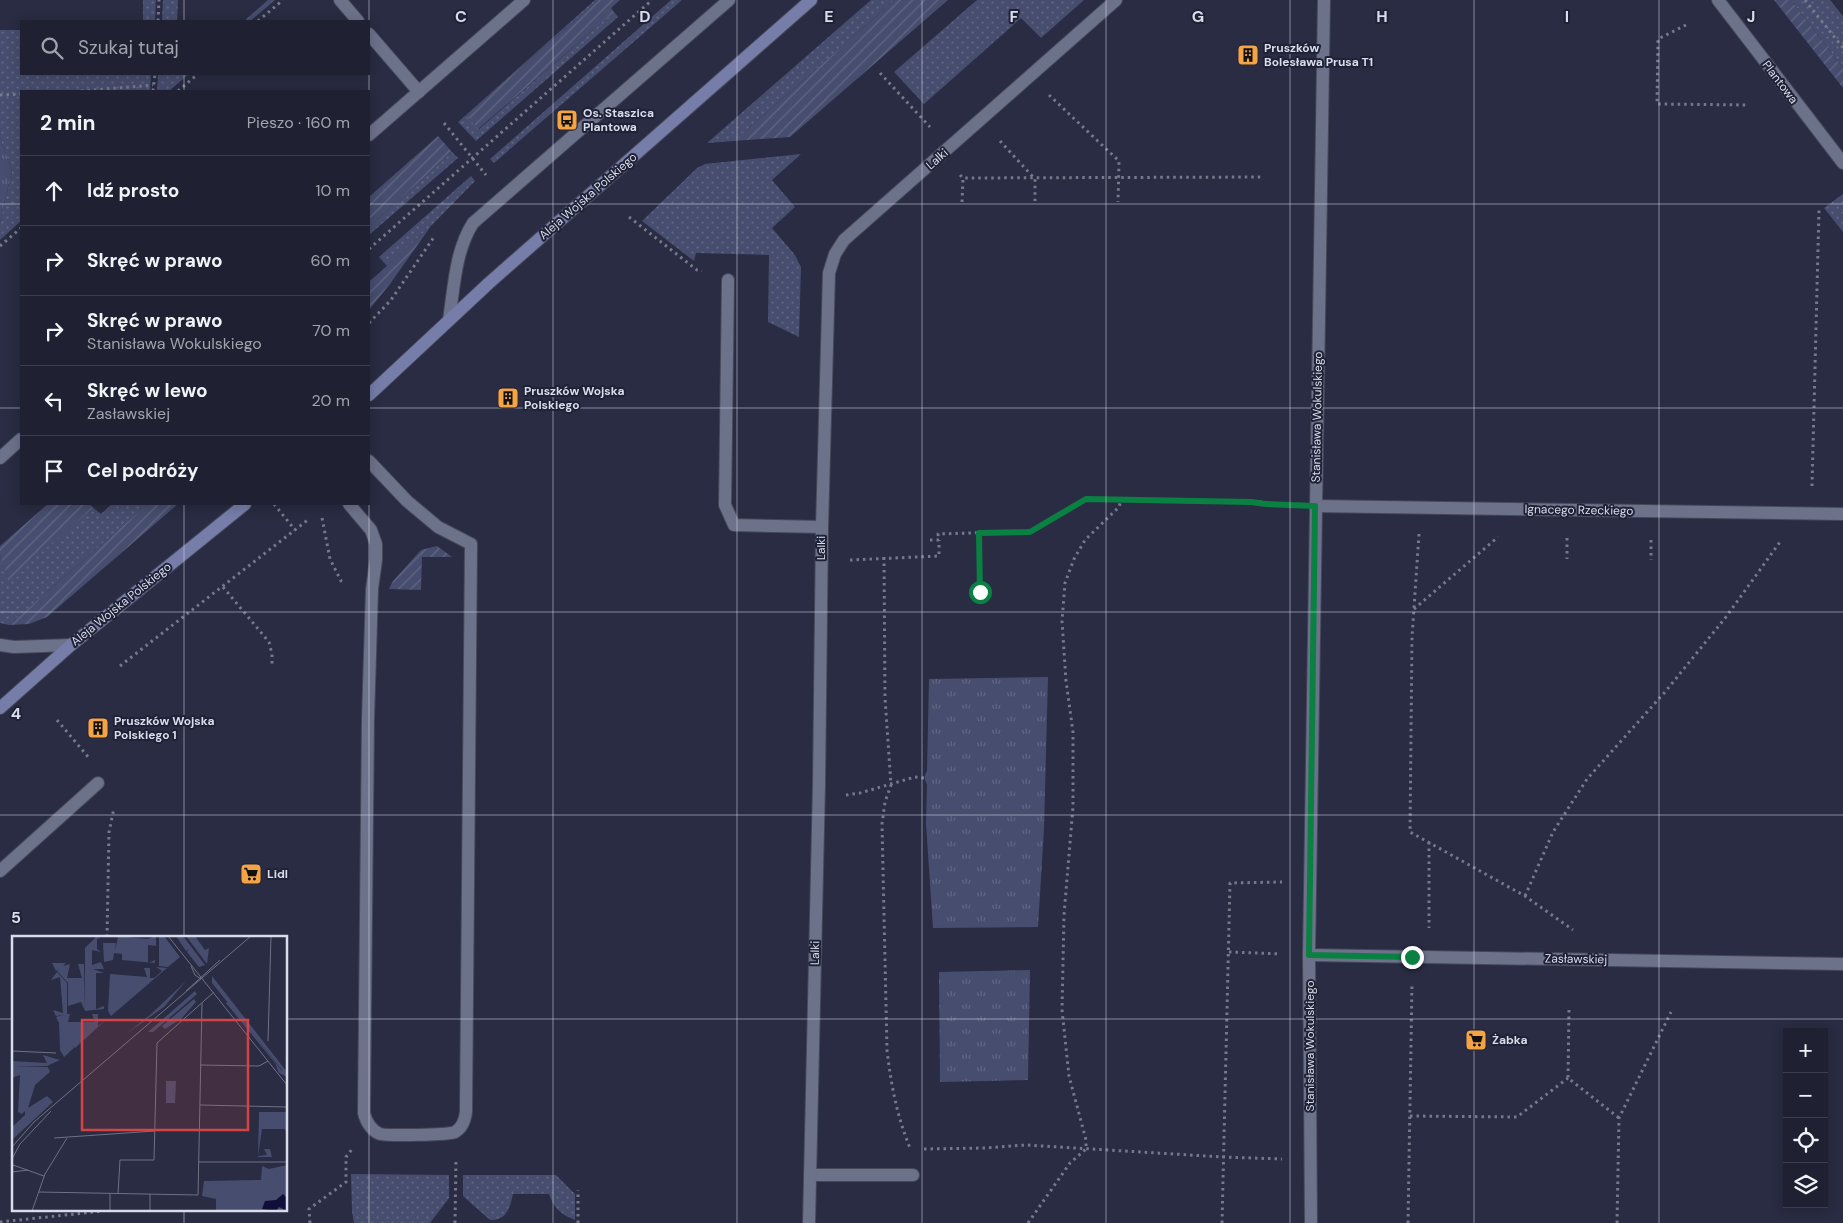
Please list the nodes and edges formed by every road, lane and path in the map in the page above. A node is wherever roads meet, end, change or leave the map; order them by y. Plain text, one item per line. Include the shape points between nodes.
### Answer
1 (159, 0) edge
2 (283, 0) edge
3 (340, 0) edge
4 (524, 0) edge
5 (652, 0) edge
6 (729, 0) edge
7 (812, 0) edge
8 (1116, 0) edge
9 (1324, 0) edge
10 (1718, 0) edge
11 (1805, 0) edge
12 (158, 20) edge
13 (259, 20) edge
14 (357, 20) edge
15 (1686, 25) dead end
16 (370, 35) edge
17 (1843, 48) edge
18 (880, 72) dead end
19 (155, 75) edge
20 (197, 75) edge
21 (153, 86) junction
22 (95, 90) edge
23 (153, 90) edge
24 (179, 90) edge
25 (1045, 91) dead end
26 (419, 92) junction
27 (20, 94) edge
28 (0, 95) edge
29 (1748, 105) dead end
30 (935, 133) dead end
31 (370, 134) edge
32 (994, 135) dead end
33 (1843, 164) edge
34 (954, 169) dead end
35 (1263, 177) dead end
36 (963, 178) junction
37 (1120, 178) junction
38 (1035, 179) junction
39 (1035, 201) dead end
40 (962, 202) dead end
41 (1118, 202) dead end
42 (1819, 210) dead end
43 (629, 217) dead end
44 (20, 229) edge
45 (0, 246) edge
46 (370, 248) edge
47 (728, 280) joint
48 (449, 320) junction
49 (370, 395) edge
50 (20, 439) edge
51 (0, 458) edge
52 (370, 462) edge
53 (1122, 500) junction
54 (243, 505) edge
55 (275, 505) edge
56 (350, 505) edge
57 (1315, 506) junction
58 (1812, 513) junction
59 (1843, 514) edge
60 (322, 518) dead end
61 (309, 519) dead end
62 (1419, 526) dead end
63 (822, 527) junction
64 (1567, 529) dead end
65 (295, 530) junction
66 (1651, 532) dead end
67 (979, 533) junction
68 (1501, 534) dead end
69 (930, 540) dead end
70 (939, 540) junction
71 (1781, 540) dead end
72 (884, 557) junction
73 (1567, 559) dead end
74 (1651, 560) dead end
75 (842, 561) dead end
76 (372, 583) junction
77 (223, 587) junction
78 (980, 592) dead end
79 (1413, 610) junction
80 (0, 645) edge
81 (71, 645) junction
82 (120, 666) dead end
83 (272, 666) dead end
84 (0, 708) edge
85 (57, 720) dead end
86 (94, 764) dead end
87 (925, 778) dead end
88 (98, 783) dead end
89 (891, 785) junction
90 (838, 796) dead end
91 (116, 800) dead end
92 (1428, 842) junction
93 (0, 871) edge
94 (1310, 881) junction
95 (1525, 896) junction
96 (1575, 931) dead end
97 (1429, 934) dead end
98 (107, 936) edge
99 (1229, 952) junction
100 (1309, 955) junction
101 (1843, 964) edge
102 (1412, 981) dead end
103 (1569, 1010) dead end
104 (1670, 1012) dead end
105 (1568, 1078) junction
106 (1410, 1116) junction
107 (1619, 1118) junction
108 (457, 1131) junction
109 (900, 1149) dead end
110 (910, 1149) junction
111 (1086, 1149) junction
112 (346, 1158) dead end
113 (1223, 1158) junction
114 (1311, 1160) junction
115 (810, 1174) junction
116 (913, 1175) dead end
117 (578, 1190) dead end
118 (103, 1210) edge
119 (0, 1222) edge
120 (310, 1223) edge
121 (455, 1223) edge
122 (578, 1223) edge
123 (809, 1223) edge
124 (1028, 1223) edge
125 (1222, 1223) edge
126 (1311, 1223) edge
127 (1408, 1223) edge
128 (1617, 1223) edge

1 - 12 path
2 - 13 path
3 - 14 street
4 - 26 street
5 - 46 path
6 - 48 street via 474,223 462,244
7 - 48 main road, Aleja Wojska Polskiego
8 - 63 street, Lalki via 844,240 835,254 829,273
9 - 57 street, Stanisława Wokulskiego
10 - 33 street, Plantowa
11 - 17 path
15 - 29 path via 1658,39 1657,104
16 - 26 street
18 - 30 path
19 - 21 path
20 - 24 path
21 - 22 path
21 - 23 path
25 - 37 path via 1119,161
26 - 31 street
27 - 28 path
32 - 38 path
34 - 36 path
35 - 37 path
36 - 38 path
36 - 40 path
37 - 38 path
37 - 41 path
38 - 39 path
42 - 58 path
43 - 47 path via 697,270
44 - 45 path
47 - 63 street via 725,505 734,525
48 - 49 main road, Aleja Wojska Polskiego
50 - 51 street
52 - 108 street via 407,502 438,527 471,544 466,1102 464,1121
53 - 57 path
53 - 67 path via 1086,499 1030,532
53 - 111 path via 1119,507 1085,540 1074,559 1065,583 1062,621 1073,741 1073,807 1064,915 1062,1010 1069,1076
54 - 81 main road, Aleja Wojska Polskiego
55 - 65 path
56 - 76 street via 374,538 376,560
57 - 58 street, Ignacego Rzeckiego
57 - 94 street, Stanisława Wokulskiego
58 - 59 street, Ignacego Rzeckiego
60 - 76 path via 330,559 341,581 347,585
61 - 65 path
62 - 79 path
63 - 115 street, Lalki
64 - 73 path
65 - 77 path
66 - 74 path
67 - 70 path via 938,534
67 - 78 path
68 - 79 path
69 - 70 path
70 - 72 path via 939,556
71 - 95 path via 1720,625 1587,779 1553,832
72 - 75 path
72 - 89 path via 885,698
76 - 108 street via 364,1113 370,1126 382,1134 446,1134
77 - 82 path
77 - 83 path via 269,642
79 - 92 path via 1410,832
80 - 81 street
81 - 84 main road, Aleja Wojska Polskiego
85 - 86 path
87 - 89 path via 915,777
88 - 93 street
89 - 90 path
89 - 110 path via 882,824 887,1050 890,1082
91 - 98 path via 109,832
92 - 95 path
92 - 97 path
94 - 99 path via 1230,883
94 - 100 street, Stanisława Wokulskiego
95 - 96 path
99 - 100 path
99 - 113 path
100 - 101 street, Zasławskiej
100 - 114 street, Stanisława Wokulskiego
102 - 106 path
103 - 105 path
104 - 107 path
105 - 106 path via 1517,1117
105 - 107 path
106 - 127 path
107 - 128 path
108 - 121 path
109 - 110 path
110 - 111 path via 1026,1144
111 - 113 path
111 - 124 path via 1070,1163
112 - 120 path via 346,1182 309,1209
113 - 114 path
113 - 125 path
114 - 126 street, Stanisława Wokulskiego
115 - 116 street
115 - 123 street, Lalki
117 - 122 path
118 - 119 path

